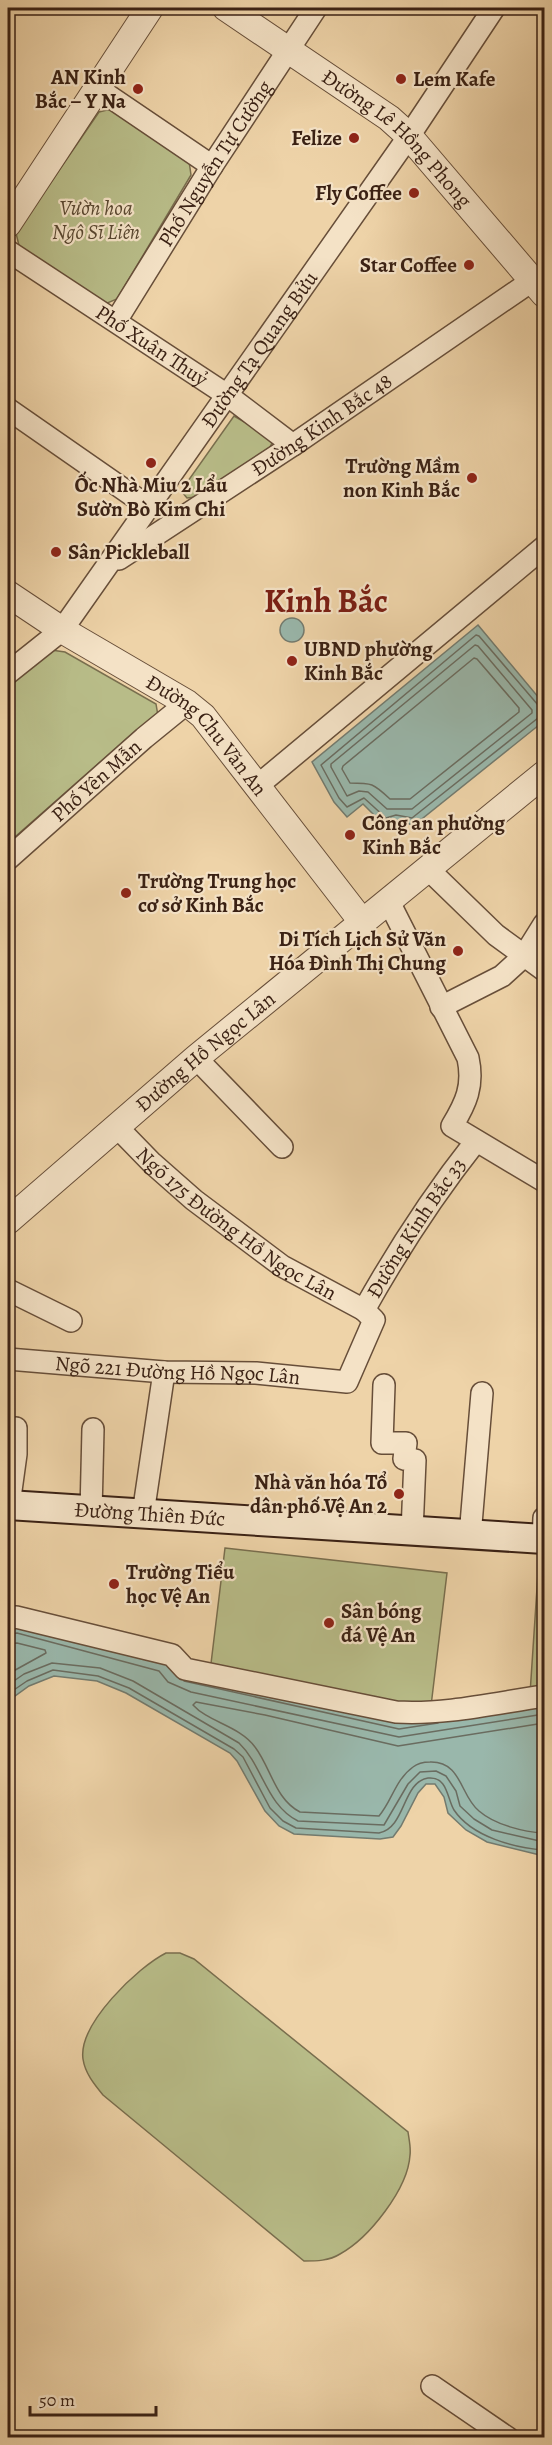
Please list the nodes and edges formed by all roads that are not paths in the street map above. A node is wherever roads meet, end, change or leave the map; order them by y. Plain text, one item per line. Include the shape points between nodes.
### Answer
1 (150, 8) edge
2 (226, 8) edge
3 (316, 8) edge
4 (494, 8) edge
5 (288, 49) junction
6 (97, 88) junction
7 (409, 136) junction
8 (212, 166) junction
9 (8, 224) edge
10 (8, 250) edge
11 (539, 287) edge
12 (116, 321) junction
13 (227, 395) junction
14 (8, 409) edge
15 (293, 445) junction
16 (149, 507) junction
17 (544, 547) edge
18 (108, 566) junction
19 (8, 594) edge
20 (62, 630) junction
21 (8, 673) edge
22 (187, 703) junction
23 (544, 774) edge
24 (256, 787) junction
25 (8, 859) edge
26 (429, 870) junction
27 (389, 902) junction
28 (363, 923) junction
29 (544, 924) edge
30 (524, 956) junction
31 (544, 970) edge
32 (441, 1006) junction
33 (196, 1058) junction
34 (116, 1126) junction
35 (476, 1141) junction
36 (282, 1147) dead end
37 (544, 1181) edge
38 (8, 1221) edge
39 (8, 1290) edge
40 (364, 1310) junction
41 (71, 1321) dead end
42 (8, 1359) edge
43 (164, 1372) junction
44 (347, 1382) joint
45 (384, 1385) dead end
46 (482, 1393) dead end
47 (16, 1428) dead end
48 (93, 1429) dead end
49 (8, 1505) edge
50 (91, 1512) junction
51 (143, 1514) junction
52 (544, 1532) edge
53 (412, 1533) junction
54 (470, 1536) junction
55 (8, 1619) edge
56 (544, 1696) edge
57 (432, 2386) dead end
58 (508, 2438) edge

1 - 6 street
2 - 5 street, Đường Lê Hồng Phong
3 - 5 street, Phố Nguyễn Tự Cường
4 - 7 street, Đường Tạ Quang Bửu
5 - 7 street, Đường Lê Hồng Phong
5 - 8 street, Phố Nguyễn Tự Cường
6 - 8 street
6 - 9 street
7 - 11 street, Đường Lê Hồng Phong
7 - 13 street, Đường Tạ Quang Bửu
8 - 12 street, Phố Nguyễn Tự Cường
10 - 12 street, Phố Xuân Thuỷ
11 - 15 street, Đường Kinh Bắc 48
12 - 13 street, Phố Xuân Thuỷ
13 - 15 street, Phố Xuân Thuỷ
13 - 16 street, Đường Tạ Quang Bửu
14 - 16 street
15 - 18 street, Đường Kinh Bắc 48
16 - 18 street, Đường Tạ Quang Bửu
17 - 24 street
18 - 20 street, Đường Tạ Quang Bửu
19 - 20 street, Đường Chu Văn An
20 - 21 street, Đường Tạ Quang Bửu
20 - 22 street, Đường Chu Văn An
22 - 24 street, Đường Chu Văn An via 203,716
22 - 25 street, Phố Yên Mẫn
23 - 26 street, Đường Hồ Ngọc Lân
24 - 28 street, Đường Chu Văn An
26 - 27 street, Đường Hồ Ngọc Lân
26 - 30 street via 496,935
27 - 28 street, Đường Hồ Ngọc Lân
27 - 32 street
28 - 33 street, Đường Hồ Ngọc Lân
29 - 30 street
30 - 31 street
30 - 32 street via 502,975
32 - 35 street via 471,1071 469,1095 452,1126
33 - 34 street, Đường Hồ Ngọc Lân
33 - 36 street
34 - 38 street, Đường Hồ Ngọc Lân
34 - 40 street, Ngõ 175 Đường Hồ Ngọc Lân via 194,1200 282,1266
35 - 37 street
35 - 40 street, Đường Kinh Bắc 33 via 428,1205
39 - 41 street
40 - 44 street, Đường Kinh Bắc 33 via 374,1320
42 - 43 street, Ngõ 221 Đường Hồ Ngọc Lân
43 - 44 street, Ngõ 221 Đường Hồ Ngọc Lân via 256,1373
43 - 51 street
45 - 53 street via 382,1443 406,1443 404,1459 415,1460
46 - 54 street
47 - 49 street
48 - 50 street
49 - 50 main road, Đường Thiên Đức
50 - 51 main road, Đường Thiên Đức
51 - 53 main road, Đường Thiên Đức
52 - 54 main road, Đường Thiên Đức
53 - 54 main road, Đường Thiên Đức
55 - 56 street via 16,1617 172,1655 185,1669 396,1712 450,1711
57 - 58 street

